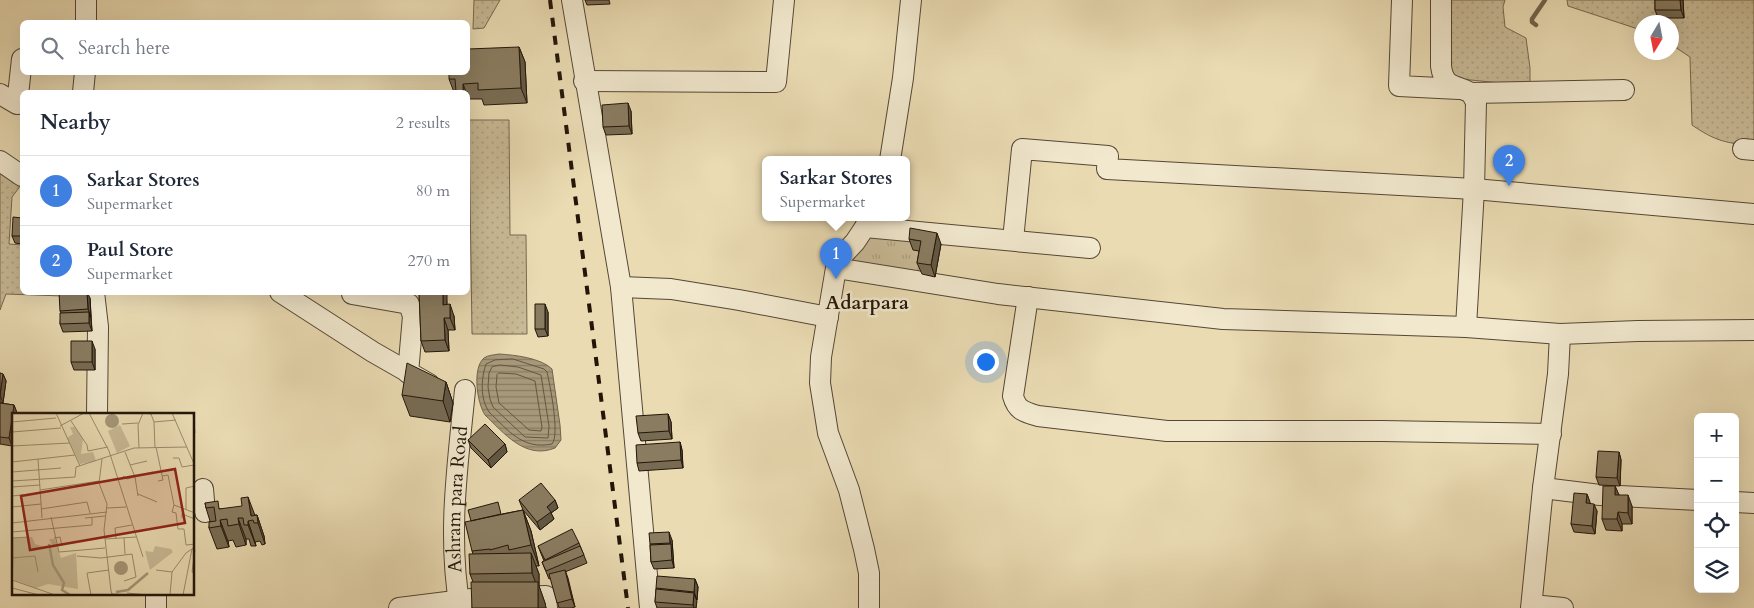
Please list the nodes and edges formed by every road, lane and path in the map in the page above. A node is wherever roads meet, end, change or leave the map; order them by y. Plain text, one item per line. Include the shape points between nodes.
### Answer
1 (86, 0) edge
2 (572, 0) edge
3 (784, 0) edge
4 (911, 0) edge
5 (1402, 0) edge
6 (1441, 0) edge
7 (86, 20) edge
8 (20, 75) edge
9 (85, 75) edge
10 (584, 81) junction
11 (83, 90) edge
12 (1624, 90) dead end
13 (1468, 91) junction
14 (0, 94) edge
15 (891, 156) edge
16 (0, 161) edge
17 (20, 175) edge
18 (1474, 189) junction
19 (1754, 214) edge
20 (868, 223) edge
21 (1013, 240) junction
22 (1090, 248) dead end
23 (836, 268) junction
24 (621, 287) junction
25 (94, 295) edge
26 (285, 295) edge
27 (358, 295) edge
28 (1028, 297) junction
29 (828, 318) junction
30 (1466, 327) junction
31 (1754, 330) edge
32 (1560, 334) junction
33 (408, 372) junction
34 (97, 413) edge
35 (1551, 434) junction
36 (1543, 488) junction
37 (203, 489) dead end
38 (1694, 500) edge
39 (1739, 502) edge
40 (1754, 503) edge
41 (203, 512) edge
42 (460, 604) edge
43 (1532, 607) edge
44 (399, 608) edge
45 (547, 608) edge
46 (650, 608) edge
47 (868, 608) edge
48 (1563, 608) edge

1 - 7 street
2 - 10 street
3 - 10 street via 776,82
4 - 15 street
5 - 13 street via 1399,86
6 - 13 street via 1442,72 1450,85
8 - 14 street via 17,104
9 - 11 street
10 - 24 street
12 - 13 street
13 - 18 street via 1476,102
16 - 17 street
18 - 19 street
18 - 21 street via 1107,169 1108,156 1022,149
18 - 30 street
20 - 21 street
20 - 23 street via 840,258
21 - 22 street
23 - 28 street
23 - 29 street
24 - 29 street via 671,289
24 - 46 street
25 - 34 street via 98,345
26 - 33 street
27 - 33 street via 409,304 413,316
28 - 30 street via 1224,319
28 - 35 street via 1013,396 1023,411 1038,416 1168,432
29 - 47 street via 821,357 823,406 828,433 849,490 864,549
30 - 32 street
31 - 32 street
32 - 35 street
33 - 42 street, Ashram para Road via 464,397 453,514
35 - 36 street
36 - 38 street via 1600,495
36 - 43 street
37 - 41 street
39 - 40 street
42 - 44 street
42 - 45 street via 493,598 546,596
43 - 48 street

